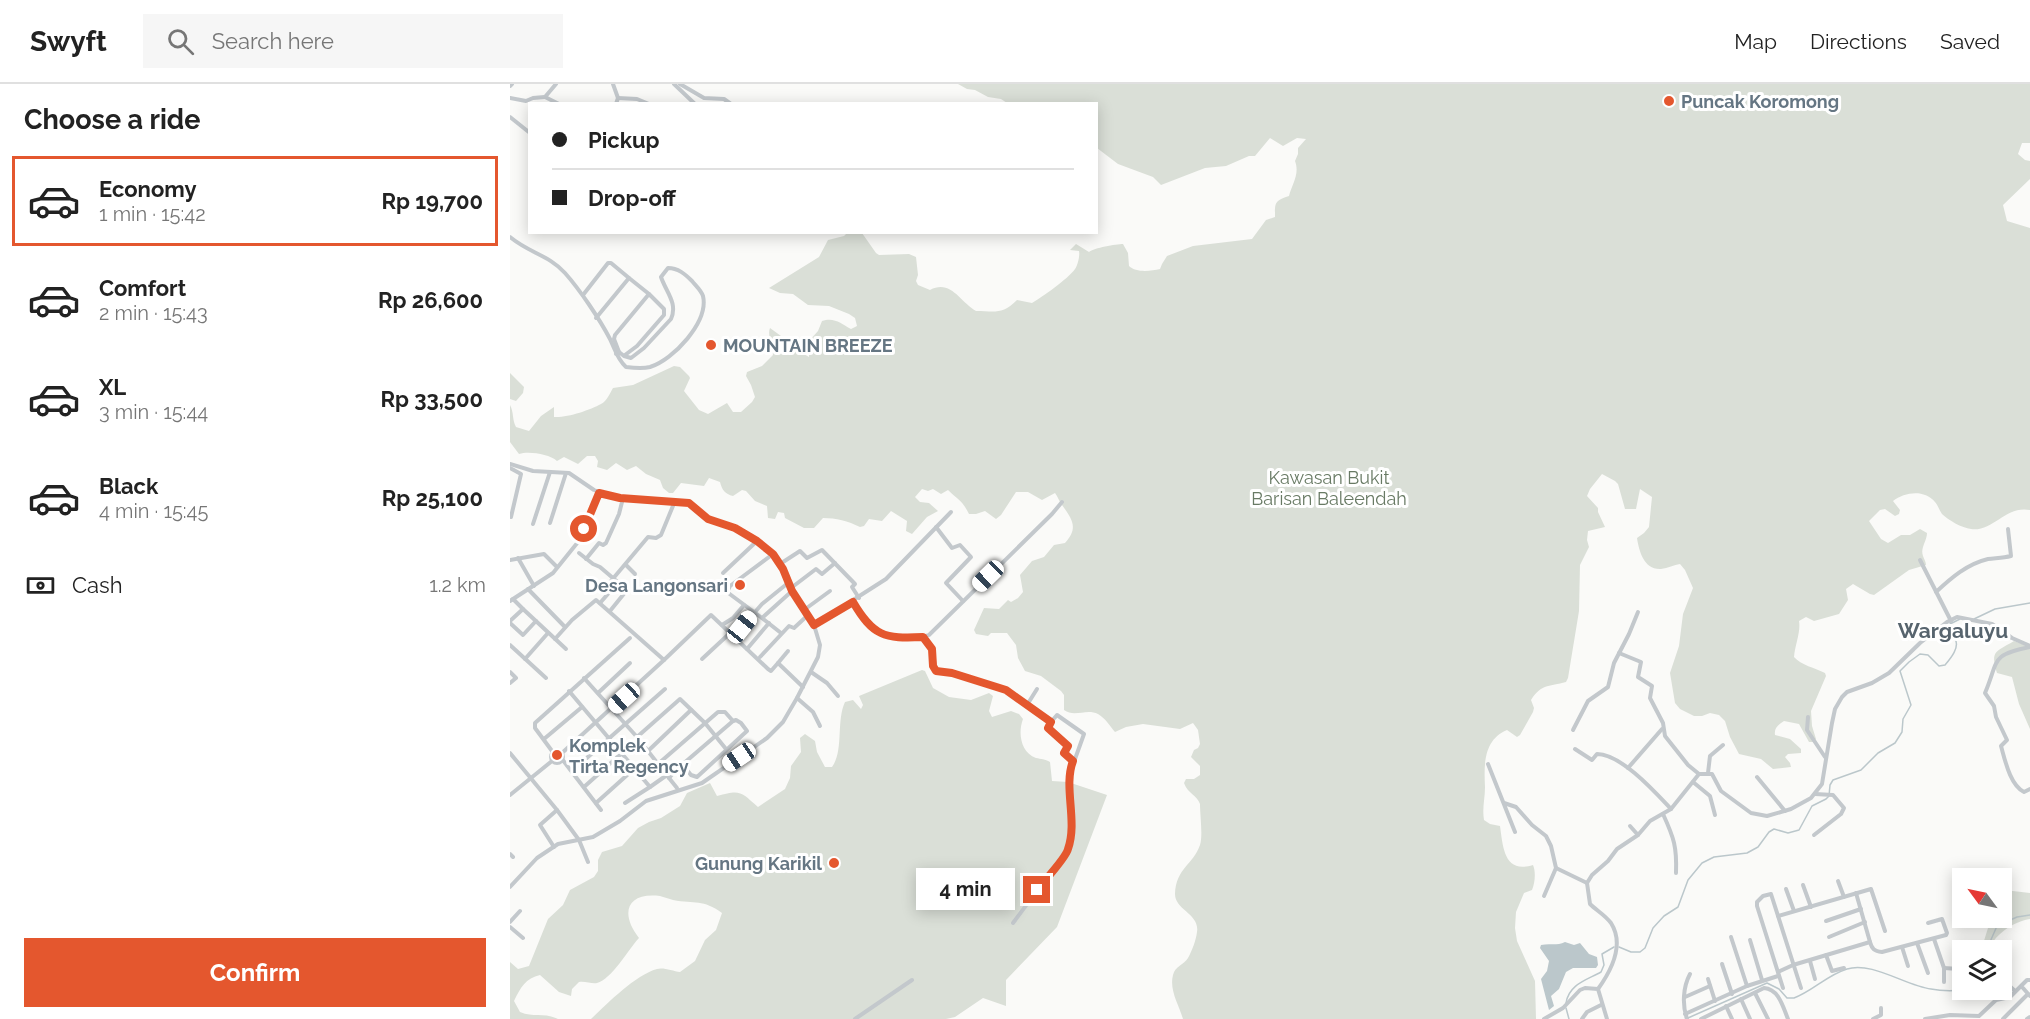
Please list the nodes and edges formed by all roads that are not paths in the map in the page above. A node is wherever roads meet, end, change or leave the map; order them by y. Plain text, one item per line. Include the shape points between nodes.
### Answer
1 (556, 84) edge
2 (613, 84) edge
3 (674, 84) edge
4 (680, 84) edge
5 (545, 97) junction
6 (510, 98) edge
7 (617, 101) edge
8 (555, 102) edge
9 (644, 102) edge
10 (693, 102) edge
11 (728, 102) edge
12 (510, 117) edge
13 (528, 131) edge
14 (510, 237) edge
15 (629, 278) junction
16 (649, 294) junction
17 (583, 295) junction
18 (596, 318) junction
19 (617, 353) junction
20 (624, 356) junction
21 (510, 466) edge
22 (550, 472) junction
23 (566, 473) junction
24 (599, 493) junction
25 (623, 498) junction
26 (675, 501) junction
27 (1062, 502) dead end
28 (951, 512) dead end
29 (510, 518) edge
30 (550, 523) dead end
31 (533, 524) dead end
32 (936, 527) junction
33 (2008, 529) dead end
34 (757, 541) junction
35 (579, 553) dead end
36 (773, 554) junction
37 (518, 558) junction
38 (586, 559) junction
39 (510, 560) edge
40 (1920, 560) dead end
41 (835, 563) junction
42 (780, 564) junction
43 (626, 566) junction
44 (557, 567) junction
45 (723, 573) dead end
46 (635, 574) dead end
47 (614, 578) junction
48 (788, 583) junction
49 (534, 586) junction
50 (528, 589) junction
51 (791, 590) junction
52 (830, 591) dead end
53 (1936, 592) junction
54 (859, 598) junction
55 (769, 599) junction
56 (511, 600) edge
57 (963, 601) junction
58 (853, 602) junction
59 (600, 603) junction
60 (744, 605) junction
61 (775, 605) junction
62 (523, 609) junction
63 (804, 610) junction
64 (610, 612) junction
65 (1638, 612) dead end
66 (754, 613) junction
67 (808, 615) junction
68 (762, 618) junction
69 (536, 621) junction
70 (1951, 621) junction
71 (510, 622) edge
72 (769, 623) junction
73 (722, 625) junction
74 (814, 625) junction
75 (565, 627) junction
76 (548, 633) junction
77 (781, 633) junction
78 (732, 634) junction
79 (923, 637) junction
80 (630, 638) dead end
81 (555, 639) junction
82 (510, 645) edge
83 (2030, 646) edge
84 (567, 649) dead end
85 (747, 649) junction
86 (788, 651) dead end
87 (1619, 653) junction
88 (760, 657) dead end
89 (525, 659) junction
90 (702, 659) dead end
91 (664, 660) junction
92 (630, 663) dead end
93 (778, 663) junction
94 (510, 672) edge
95 (811, 672) junction
96 (546, 678) dead end
97 (584, 678) junction
98 (510, 683) edge
99 (803, 687) junction
100 (665, 689) dead end
101 (1037, 689) dead end
102 (569, 690) junction
103 (598, 693) junction
104 (838, 696) dead end
105 (797, 698) junction
106 (1027, 705) junction
107 (582, 706) junction
108 (612, 709) junction
109 (691, 710) junction
110 (1808, 717) dead end
111 (733, 721) junction
112 (596, 722) junction
113 (1051, 722) junction
114 (705, 723) junction
115 (625, 726) junction
116 (820, 726) dead end
117 (1663, 729) junction
118 (1573, 730) dead end
119 (637, 737) junction
120 (716, 737) junction
121 (544, 739) junction
122 (610, 739) junction
123 (1723, 745) dead end
124 (726, 749) junction
125 (1575, 749) dead end
126 (648, 751) junction
127 (552, 752) junction
128 (510, 753) edge
129 (562, 753) junction
130 (622, 753) junction
131 (1826, 758) junction
132 (562, 759) junction
133 (552, 761) junction
134 (1073, 761) junction
135 (658, 764) junction
136 (1488, 764) dead end
137 (683, 765) junction
138 (634, 768) junction
139 (1628, 768) junction
140 (572, 771) junction
141 (1708, 773) junction
142 (1700, 774) junction
143 (668, 777) junction
144 (1757, 777) dead end
145 (530, 778) junction
146 (1692, 782) junction
147 (650, 787) junction
148 (584, 788) junction
149 (677, 788) dead end
150 (2030, 789) edge
151 (1814, 794) junction
152 (510, 795) edge
153 (1504, 802) junction
154 (596, 803) junction
155 (625, 803) dead end
156 (1671, 809) junction
157 (557, 810) junction
158 (602, 810) dead end
159 (1785, 811) junction
160 (1663, 814) junction
161 (1715, 815) dead end
162 (1630, 826) dead end
163 (1515, 832) dead end
164 (1814, 835) dead end
165 (1638, 836) junction
166 (579, 840) junction
167 (554, 847) junction
168 (588, 862) dead end
169 (1556, 868) junction
170 (1676, 873) dead end
171 (1838, 881) dead end
172 (1587, 883) junction
173 (1803, 885) dead end
174 (510, 887) edge
175 (1786, 889) dead end
176 (1856, 893) junction
177 (1544, 896) dead end
178 (1844, 897) junction
179 (1811, 907) junction
180 (1861, 909) junction
181 (520, 910) dead end
182 (1794, 911) junction
183 (1778, 916) junction
184 (1826, 921) dead end
185 (510, 922) edge
186 (1865, 922) junction
187 (1013, 923) dead end
188 (1928, 923) dead end
189 (510, 927) edge
190 (1885, 932) dead end
191 (1731, 937) dead end
192 (523, 938) dead end
193 (1829, 938) dead end
194 (1934, 939) junction
195 (1750, 940) dead end
196 (1870, 942) junction
197 (1917, 944) junction
198 (1902, 947) junction
199 (1826, 955) junction
200 (1810, 961) junction
201 (1722, 964) dead end
202 (1793, 965) junction
203 (1908, 966) dead end
204 (1844, 968) dead end
205 (1944, 968) junction
206 (1952, 969) edge
207 (1928, 973) dead end
208 (1690, 974) dead end
209 (1778, 974) junction
210 (1708, 979) dead end
211 (1815, 979) dead end
212 (912, 980) dead end
213 (1762, 980) junction
214 (2030, 980) edge
215 (1944, 982) dead end
216 (1710, 986) junction
217 (1747, 986) junction
218 (1783, 988) dead end
219 (1801, 988) dead end
220 (2012, 988) edge
221 (2023, 988) dead end
222 (1598, 989) junction
223 (2015, 991) junction
224 (1755, 993) junction
225 (1732, 994) junction
226 (2029, 995) edge
227 (1684, 997) junction
228 (1741, 999) junction
229 (1716, 1001) junction
230 (1601, 1005) junction
231 (1726, 1006) junction
232 (1881, 1008) dead end
233 (1686, 1016) edge
234 (1712, 1016) edge
235 (855, 1019) edge
236 (1544, 1019) edge
237 (1582, 1019) edge
238 (1606, 1019) edge
239 (1701, 1019) edge
240 (1732, 1019) edge
241 (1750, 1019) edge
242 (1768, 1019) edge
243 (1788, 1019) edge
244 (1873, 1019) edge
245 (1925, 1019) edge
246 (2003, 1019) edge

1 - 5 street
2 - 7 street
3 - 10 street
4 - 11 street via 704,98
5 - 6 street via 526,101
5 - 8 street
7 - 9 street
12 - 13 street
14 - 17 street via 521,247 554,262
15 - 16 street
15 - 17 street via 608,262
15 - 18 street
16 - 19 street via 615,335
16 - 20 street via 664,309 664,315 638,346
17 - 18 street
18 - 19 street
19 - 20 street
19 - 20 street via 626,367 638,369 655,365 674,353 703,312 701,292 687,276 672,268 664,272 662,280 674,312 639,353 632,358
21 - 22 street
21 - 29 street via 521,474
22 - 23 street
22 - 31 street
23 - 24 street
23 - 30 street
24 - 25 street
24 - 44 street via 578,542
25 - 26 street
25 - 38 street via 606,543 598,543
26 - 34 street via 693,505 708,519
26 - 43 street via 661,535 648,537
27 - 57 street
28 - 32 street
32 - 54 street via 886,579
32 - 57 street via 952,549 960,545 971,557 946,583
33 - 53 street via 2011,556 1972,564
34 - 36 street
34 - 45 street
35 - 38 street
36 - 42 street
36 - 60 street via 727,590
37 - 39 street
37 - 44 street via 544,554
37 - 49 street
38 - 47 street
40 - 53 street
41 - 42 street via 820,550 807,558 800,551
41 - 51 street via 822,574 816,569
41 - 54 street via 855,584 852,587
42 - 48 street
43 - 46 street
43 - 47 street
44 - 49 street
47 - 59 street via 610,582 614,587
47 - 64 street via 627,591
48 - 51 street
48 - 55 street
49 - 50 street
50 - 56 street
50 - 75 street
51 - 61 street
51 - 63 street
52 - 63 street
53 - 70 street
54 - 58 street
55 - 61 street
55 - 66 street
56 - 62 street
57 - 79 street
58 - 74 street
58 - 79 street via 875,631 896,637
59 - 64 street
59 - 75 street via 592,602
60 - 66 street
60 - 73 street
61 - 68 street
62 - 69 street
62 - 71 street
63 - 67 street
64 - 91 street
65 - 87 street
66 - 68 street
66 - 78 street
67 - 74 street
67 - 77 street via 795,628 789,626
68 - 72 street
69 - 71 street via 523,635
69 - 76 street
70 - 83 street via 1955,618 1992,624
70 - 131 street via 1920,643 1889,673 1847,692 1834,716
72 - 77 street
72 - 85 street
73 - 78 street
73 - 91 street via 712,615 708,616
74 - 95 street via 820,645
75 - 81 street
76 - 81 street
76 - 89 street
77 - 88 street
78 - 85 street
78 - 90 street
79 - 106 street via 932,649 936,671 1006,690
80 - 97 street
81 - 84 street
82 - 89 street
83 - 150 street via 2000,656 1985,693 2007,740 2001,746 2012,776 2021,791
85 - 93 street via 770,670
86 - 93 street
87 - 117 street via 1641,662 1638,677 1652,686 1650,696
87 - 118 street via 1608,687 1590,699
89 - 96 street
91 - 108 street
92 - 103 street
93 - 99 street
94 - 98 street via 516,678
95 - 99 street
95 - 104 street
97 - 102 street
97 - 103 street
99 - 105 street
100 - 115 street
101 - 106 street
102 - 107 street
102 - 121 street via 534,725
103 - 108 street
105 - 116 street via 813,712
105 - 166 street via 775,731 706,780 646,801 604,831
106 - 113 street
107 - 112 street
107 - 121 street
108 - 112 street
108 - 115 street
109 - 114 street
109 - 119 street via 680,699
109 - 126 street
110 - 131 street via 1807,730
111 - 114 street via 723,711
111 - 120 street
111 - 124 street via 741,723 747,732
112 - 122 street
112 - 129 street
113 - 134 street via 1048,728 1068,746 1064,753
113 - 134 street via 1057,715 1084,734
114 - 120 street
114 - 135 street
115 - 119 street
115 - 122 street
117 - 139 street
117 - 142 street via 1679,756
119 - 126 street
120 - 124 street
120 - 137 street
121 - 127 street
122 - 130 street
122 - 140 street
123 - 141 street via 1710,756
124 - 137 street via 696,777
125 - 139 street via 1592,759 1597,754 1606,755
126 - 135 street
127 - 129 street
127 - 133 street
128 - 145 street
129 - 132 street
130 - 138 street
130 - 148 street
131 - 151 street via 1823,780
132 - 133 street
132 - 140 street
133 - 145 street
134 - 187 street via 1069,849
135 - 143 street
136 - 153 street
137 - 143 street
138 - 147 street
138 - 154 street
139 - 156 street
140 - 148 street
141 - 142 street
141 - 159 street via 1716,778 1721,790 1751,813 1767,816
142 - 146 street
143 - 147 street
143 - 149 street
144 - 159 street
145 - 152 street
145 - 157 street
146 - 156 street
146 - 161 street via 1710,796
147 - 155 street
148 - 154 street
151 - 159 street
151 - 164 street via 1835,796 1844,808
153 - 163 street
153 - 169 street via 1516,807 1546,836
154 - 158 street
156 - 160 street
157 - 166 street
157 - 167 street via 540,825
160 - 165 street
160 - 170 street via 1674,838
162 - 165 street
165 - 172 street via 1617,849
166 - 167 street
166 - 168 street
167 - 174 street via 537,858
169 - 172 street
169 - 177 street
171 - 178 street
172 - 222 street via 1590,903 1612,925 1617,943 1609,973
173 - 179 street
175 - 182 street
176 - 178 street
176 - 180 street
176 - 190 street via 1872,890
178 - 179 street
179 - 182 street
180 - 184 street
180 - 186 street
181 - 185 street
182 - 183 street
183 - 202 street
183 - 209 street via 1770,894 1757,902
186 - 193 street
186 - 196 street
188 - 194 street via 1942,920 1946,935
189 - 192 street
191 - 217 street
194 - 197 street
194 - 205 street
195 - 213 street
196 - 198 street via 1872,949 1882,952
196 - 199 street
197 - 198 street
197 - 207 street
198 - 203 street
199 - 200 street
199 - 204 street via 1832,971
200 - 202 street
200 - 211 street
201 - 225 street
202 - 209 street
202 - 219 street
205 - 206 street
205 - 215 street
208 - 227 street
209 - 213 street
209 - 218 street
210 - 216 street
212 - 235 street
213 - 217 street
214 - 223 street
216 - 227 street
216 - 229 street
217 - 225 street
220 - 223 street
221 - 226 street
222 - 230 street
222 - 236 street via 1582,988 1568,1004
223 - 245 street via 2008,998 1996,1000 1979,1016
224 - 228 street
224 - 242 street
224 - 243 street via 1767,988 1776,993
225 - 229 street
226 - 246 street
227 - 233 street
228 - 231 street
228 - 241 street
229 - 233 street
230 - 237 street
230 - 238 street
231 - 234 street
231 - 240 street
232 - 244 street via 1881,1015
234 - 239 street

